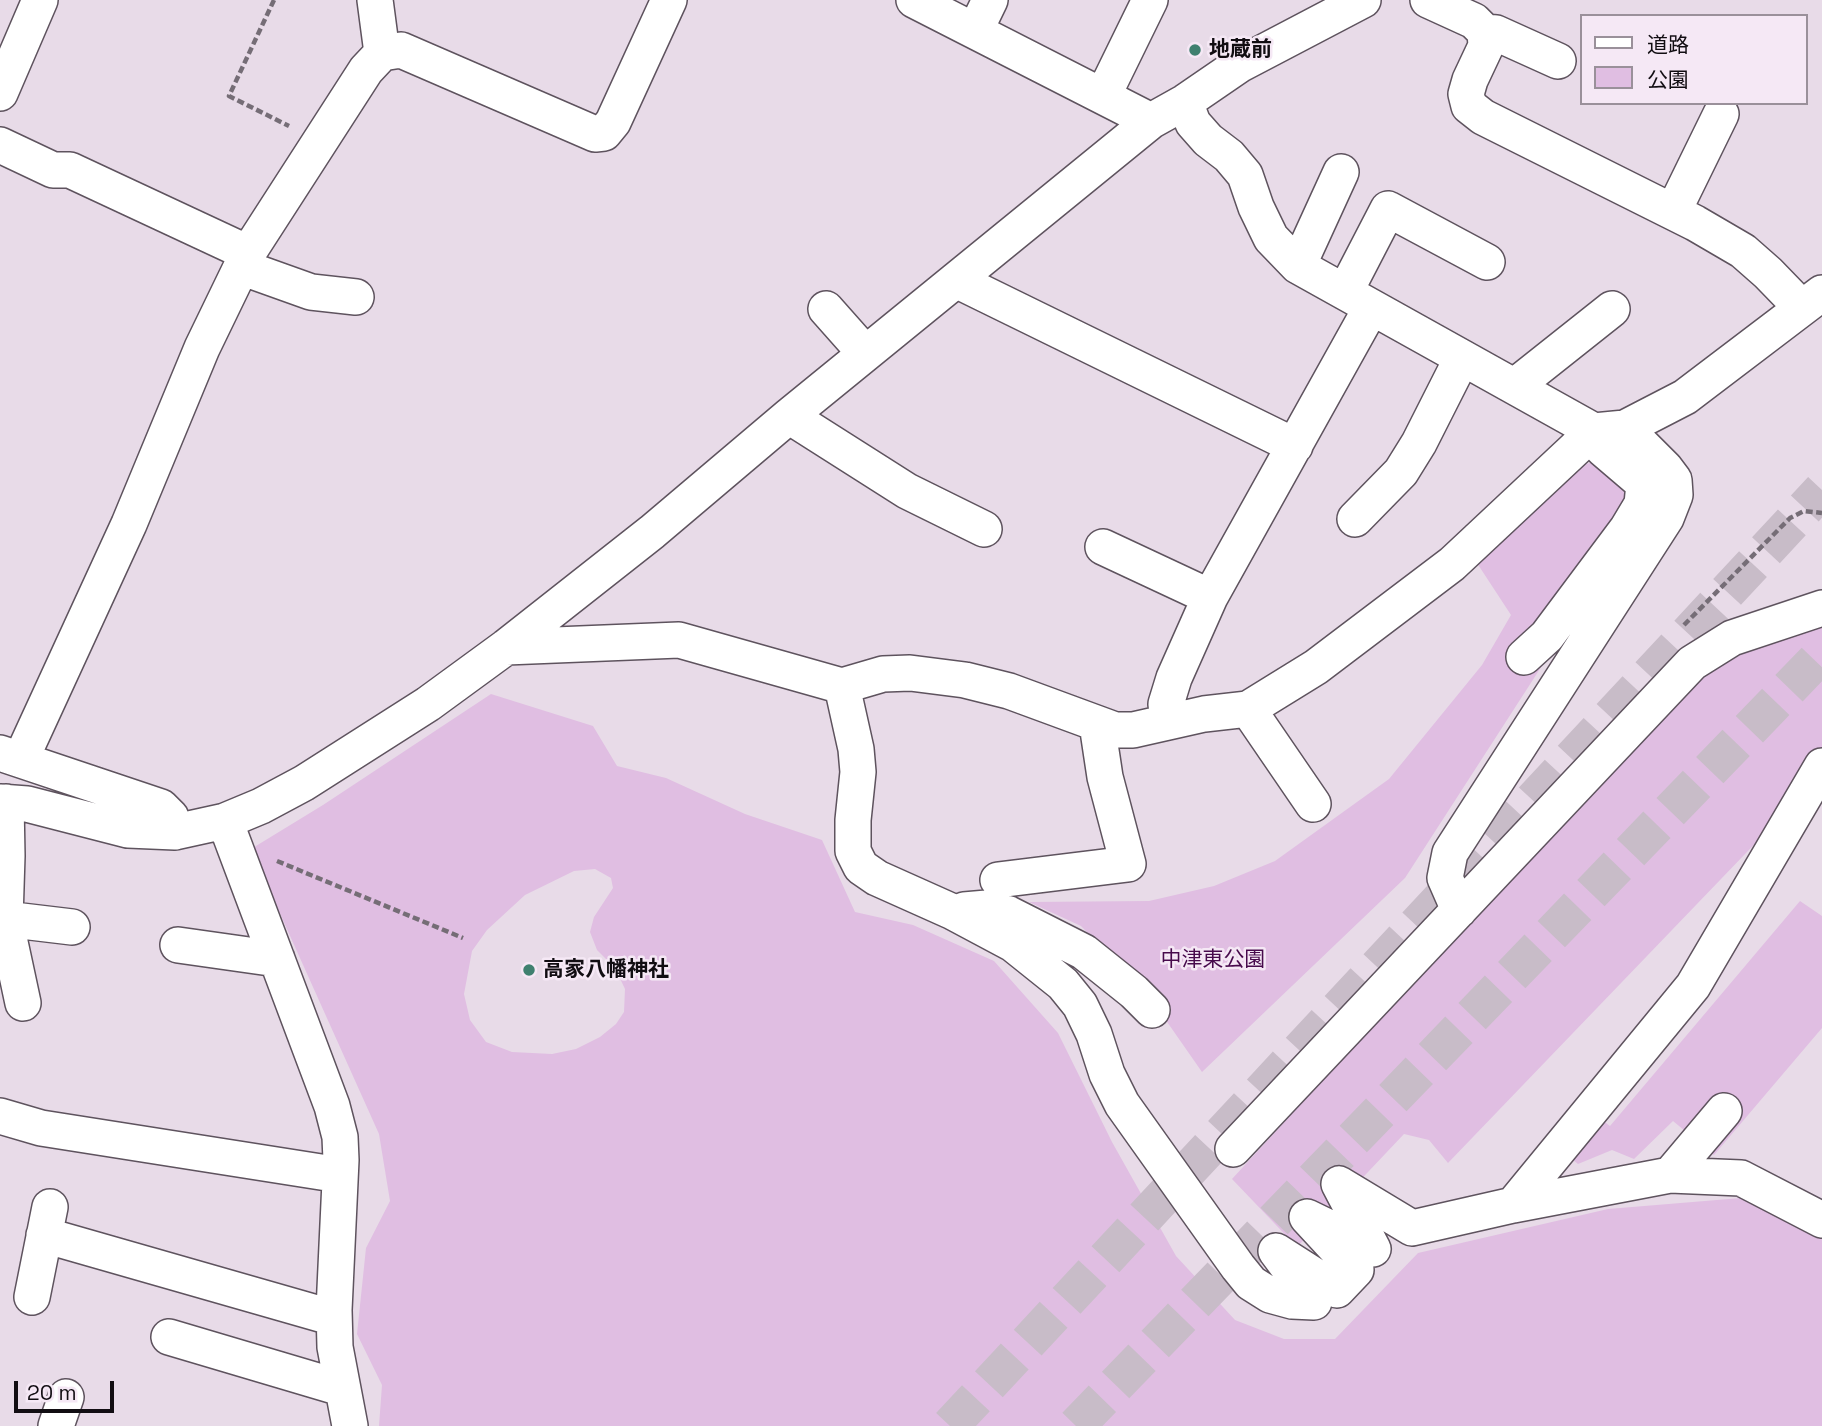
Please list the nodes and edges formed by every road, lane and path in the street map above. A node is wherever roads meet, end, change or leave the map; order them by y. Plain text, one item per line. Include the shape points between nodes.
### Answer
1 (40, 0) edge
2 (274, 0) edge
3 (375, 0) edge
4 (669, 0) edge
5 (914, 0) edge
6 (990, 0) edge
7 (1150, 0) edge
8 (1363, 0) edge
9 (1428, 0) edge
10 (975, 31) junction
11 (1485, 32) junction
12 (383, 53) junction
13 (1558, 61) dead end
14 (0, 93) edge
15 (1103, 96) junction
16 (1185, 102) junction
17 (1721, 114) dead end
18 (1151, 121) junction
19 (319, 141) junction
20 (0, 145) edge
21 (1341, 172) dead end
22 (1673, 212) junction
23 (244, 260) junction
24 (1487, 262) dead end
25 (1298, 266) junction
26 (956, 280) junction
27 (356, 297) dead end
28 (1358, 300) junction
29 (1812, 300) edge
30 (826, 309) dead end
31 (1612, 309) dead end
32 (866, 353) junction
33 (1462, 358) junction
34 (1515, 386) junction
35 (789, 416) junction
36 (1610, 430) junction
37 (1295, 446) junction
38 (1355, 520) dead end
39 (984, 529) dead end
40 (1103, 547) dead end
41 (1210, 597) junction
42 (1822, 608) edge
43 (506, 647) junction
44 (1524, 657) dead end
45 (842, 686) junction
46 (1248, 709) junction
47 (1168, 722) junction
48 (1097, 724) junction
49 (10, 756) edge
50 (1822, 766) edge
51 (3, 802) edge
52 (1313, 804) dead end
53 (175, 832) junction
54 (229, 832) junction
55 (998, 880) dead end
56 (1459, 910) junction
57 (953, 912) junction
58 (5, 919) junction
59 (72, 928) dead end
60 (463, 939) dead end
61 (178, 945) dead end
62 (277, 959) junction
63 (23, 1003) dead end
64 (1152, 1010) dead end
65 (1724, 1111) dead end
66 (0, 1116) edge
67 (1233, 1149) dead end
68 (340, 1175) junction
69 (1670, 1175) junction
70 (1513, 1205) junction
71 (1822, 1220) edge
72 (32, 1297) dead end
73 (334, 1318) junction
74 (169, 1337) dead end
75 (341, 1388) junction
76 (350, 1426) edge

1 - 14 street
2 - 19 path via 229,96
3 - 12 street
4 - 12 street via 604,133 595,134 401,50
5 - 10 street
6 - 10 street
7 - 15 street
8 - 16 street via 1239,65
9 - 11 street
10 - 15 street
11 - 13 street
11 - 22 street via 1486,46 1469,80 1469,106
12 - 19 street via 366,70
15 - 18 street
16 - 18 street
16 - 25 street via 1193,123 1245,175 1271,239
17 - 22 street
18 - 26 street
19 - 23 street
20 - 23 street via 53,170 70,170
21 - 25 street
22 - 29 street via 1742,251
23 - 27 street via 311,292
23 - 49 street via 129,524
24 - 28 street via 1388,209
25 - 28 street
26 - 32 street
26 - 37 street
28 - 33 street
28 - 37 street
29 - 36 street via 1685,397
30 - 32 street
31 - 34 street
32 - 35 street
33 - 34 street
33 - 38 street via 1401,472
34 - 36 street
35 - 39 street via 908,491
35 - 43 street
36 - 44 street via 1603,449 1644,484 1642,504 1548,636
36 - 46 street via 1452,564 1315,667
36 - 56 street via 1665,468 1674,480 1675,495 1666,518 1450,853 1446,878
37 - 41 street
40 - 41 street
41 - 47 street via 1174,678 1166,705
42 - 56 street via 1732,638 1692,663
43 - 45 street via 679,640
43 - 54 street via 428,704 261,806
45 - 48 street via 883,674 965,680
45 - 57 street via 858,772 853,851 861,867 877,878
46 - 47 street
46 - 52 street
47 - 48 street via 1133,730
48 - 55 street via 1128,864
49 - 53 street via 161,807 171,817
50 - 70 street via 1693,986
51 - 53 street via 128,830
51 - 58 street
53 - 54 street
54 - 60 path
54 - 62 street
56 - 67 street
57 - 64 street via 987,908 1009,914 1084,952
57 - 70 street via 1013,944 1063,984 1080,1005 1122,1104 1238,1267 1270,1295 1314,1302 1276,1251 1337,1290 1356,1270 1307,1217 1373,1249 1339,1184 1412,1228
58 - 59 street
58 - 63 street
61 - 62 street
62 - 68 street via 332,1106 340,1137
65 - 69 street
66 - 68 street via 41,1128
68 - 73 street
69 - 70 street
69 - 71 street via 1741,1178
72 - 73 street via 47,1221
73 - 75 street
74 - 75 street
75 - 76 street

